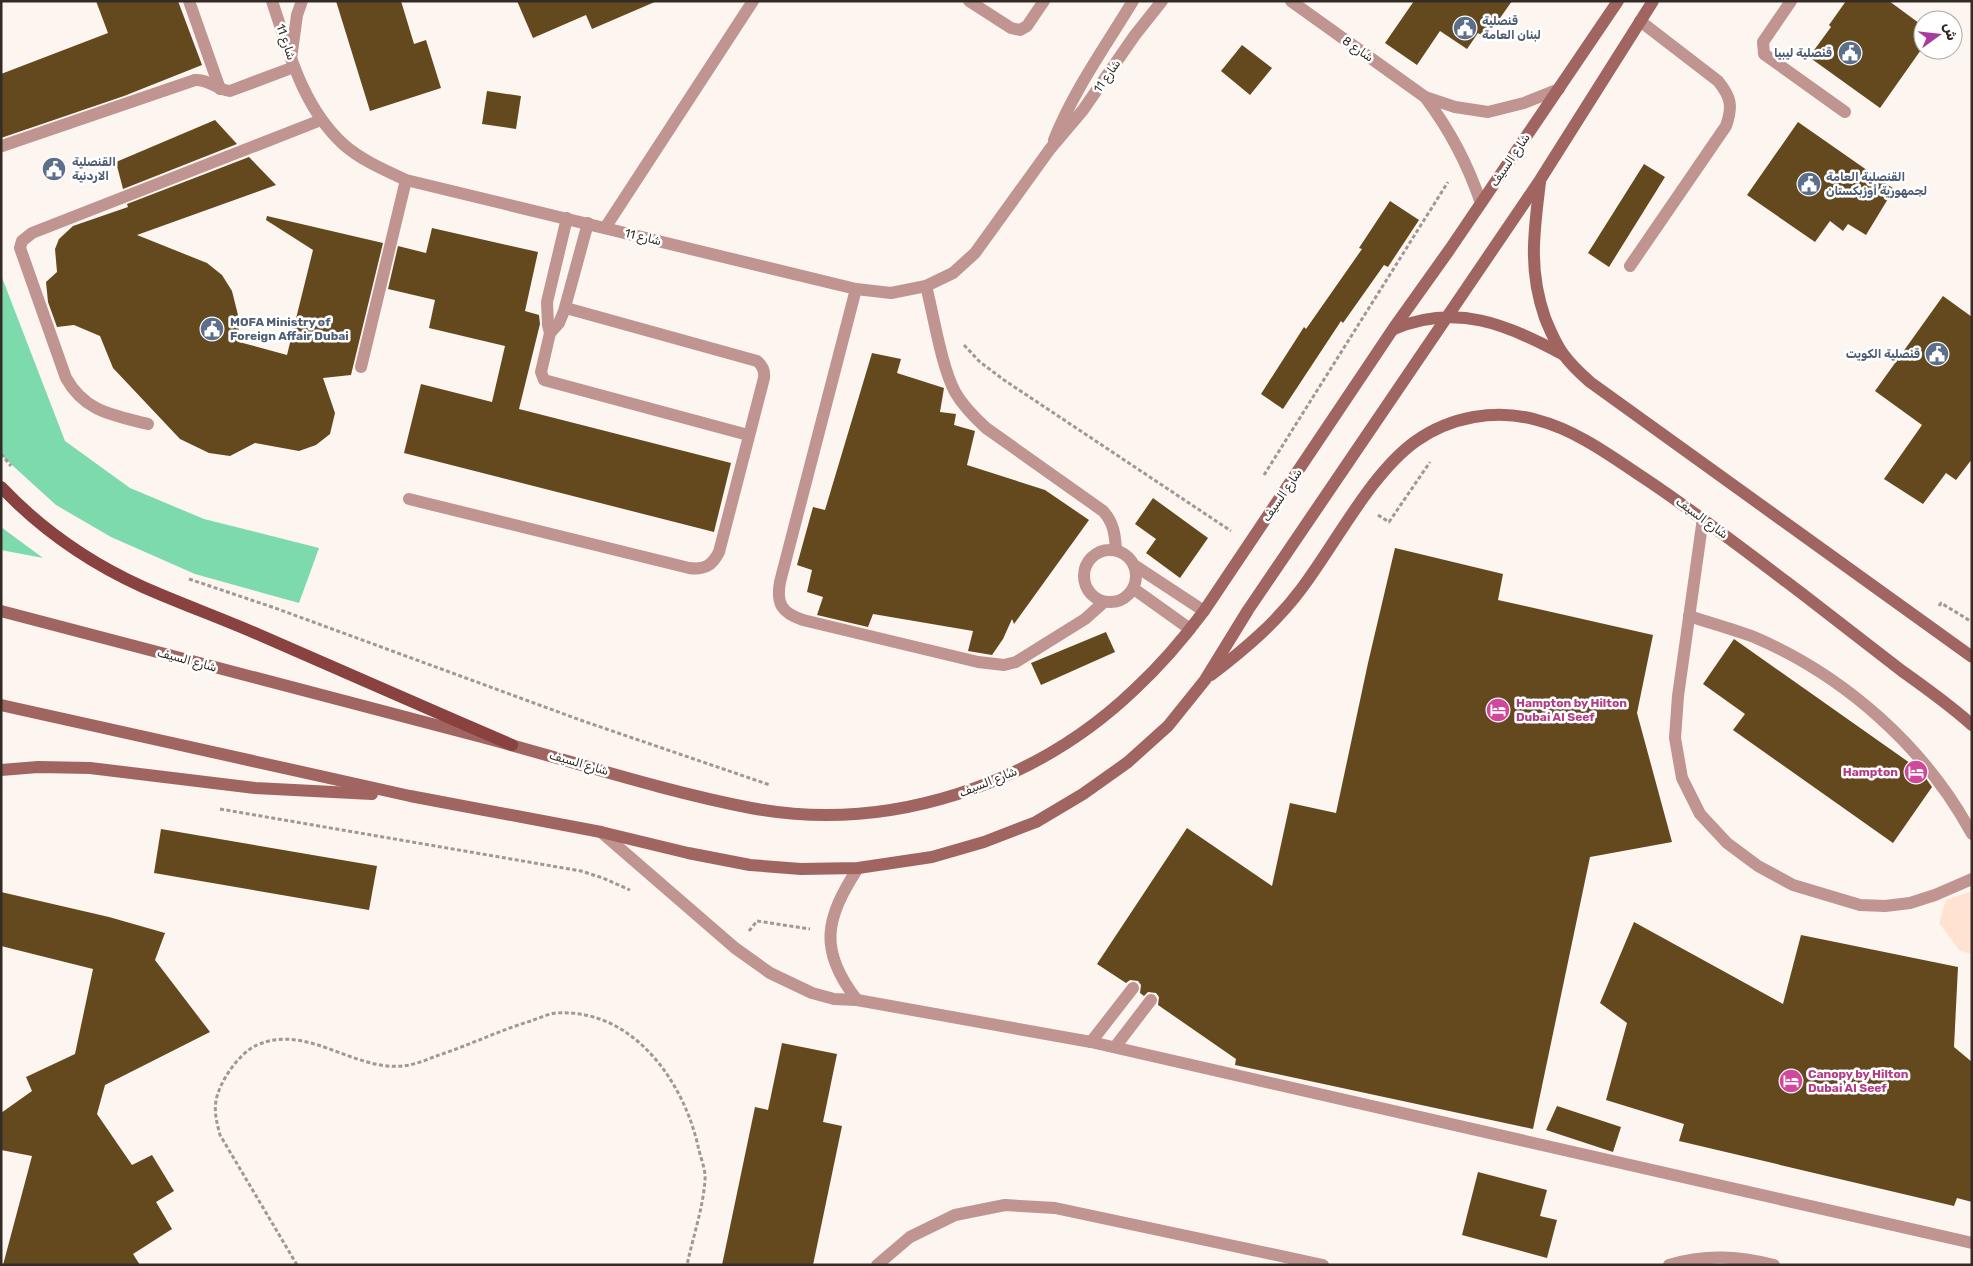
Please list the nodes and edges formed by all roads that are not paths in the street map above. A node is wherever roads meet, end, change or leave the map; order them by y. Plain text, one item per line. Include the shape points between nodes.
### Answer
1 (189, 1) edge
2 (272, 1) edge
3 (302, 1) edge
4 (969, 1) edge
5 (1044, 1) edge
6 (1134, 1) edge
7 (1162, 1) edge
8 (1291, 1) edge
9 (1618, 1) edge
10 (1653, 1) edge
11 (1791, 1) edge
12 (749, 4) edge
13 (1640, 21) junction
14 (293, 63) junction
15 (220, 89) junction
16 (1559, 90) junction
17 (1425, 97) junction
18 (1845, 112) dead end
19 (321, 120) junction
20 (2, 146) edge
21 (1050, 149) junction
22 (406, 180) junction
23 (1540, 180) junction
24 (1481, 203) junction
25 (567, 218) junction
26 (588, 224) junction
27 (605, 228) junction
28 (1630, 266) dead end
29 (926, 286) junction
30 (856, 289) junction
31 (566, 308) junction
32 (1446, 316) junction
33 (1393, 329) junction
34 (550, 333) junction
35 (1562, 354) junction
36 (361, 367) dead end
37 (148, 424) dead end
38 (748, 435) junction
39 (1, 487) edge
40 (410, 499) dead end
41 (1703, 518) junction
42 (1116, 550) junction
43 (1134, 565) junction
44 (1134, 589) junction
45 (1104, 602) junction
46 (1, 611) edge
47 (1204, 611) junction
48 (1689, 616) junction
49 (1190, 629) junction
50 (1972, 657) edge
51 (1205, 680) junction
52 (1, 705) edge
53 (1972, 725) edge
54 (512, 745) junction
55 (1, 770) edge
56 (410, 796) junction
57 (601, 832) junction
58 (1972, 834) edge
59 (858, 868) junction
60 (1972, 879) edge
61 (1133, 988) dead end
62 (857, 1000) junction
63 (1151, 1000) dead end
64 (1092, 1042) junction
65 (1115, 1047) junction
66 (1972, 1243) edge
67 (877, 1265) edge
68 (1323, 1265) edge
69 (1669, 1265) edge
70 (1774, 1265) edge

1 - 15 street
2 - 14 street, شارع 11
3 - 14 street via 297,15
4 - 5 street via 1011,28 1020,30 1027,26
6 - 21 street, شارع 11 via 1071,102
7 - 21 street, شارع 11 via 1083,110
8 - 17 street, شارع 8
9 - 16 main road, شارع السيف
10 - 13 main road, شارع السيف
11 - 18 street via 1764,42 1764,54
12 - 27 street
13 - 23 main road, شارع السيف
13 - 28 street via 1718,81 1726,91 1730,114 1726,126
14 - 15 street via 230,91
14 - 19 street, شارع 11 via 303,91
15 - 20 street via 206,81 195,80
16 - 17 street, شارع 8 via 1488,112 1455,107
16 - 24 main road, شارع السيف
17 - 24 street, شارع 8 via 1442,118 1463,157
19 - 22 street, شارع 11 via 344,145 372,164
19 - 37 street via 32,233 22,241 20,248 73,391 98,410
21 - 29 street, شارع 11 via 975,253 952,273
22 - 25 street, شارع 11
22 - 36 street
23 - 32 main road, شارع السيف
23 - 35 main road, شارع السيف via 1534,248 1535,283 1549,328
24 - 33 main road, شارع السيف
25 - 26 street, شارع 11
25 - 34 street via 547,302
26 - 27 street, شارع 11
26 - 31 street
27 - 30 street, شارع 11
29 - 30 street, شارع 11 via 891,293
29 - 42 street via 947,370 955,392 968,411 986,428 1103,511 1114,528
30 - 45 street via 780,582 778,594 782,607 791,616 803,620 978,662 1004,665 1027,657 1086,619
31 - 34 street
31 - 38 street via 757,361 764,369 764,378
32 - 33 main road via 1410,322
32 - 35 main road via 1495,323
32 - 51 main road, شارع السيف via 1248,610
33 - 47 main road, شارع السيف
34 - 38 street via 541,372 546,382
35 - 50 main road, شارع السيف via 1590,382
38 - 40 street via 719,552 708,567 698,569
39 - 54 main road via 54,535 96,563 141,586
41 - 48 street
41 - 51 main road, شارع السيف via 1610,455 1567,431 1511,415 1484,415 1458,421 1436,429 1397,458 1281,614 1258,638
41 - 53 main road, شارع السيف
42 - 43 street
42 - 45 street via 1104,550 1086,564 1086,588 1093,597
43 - 44 street via 1137,577
43 - 47 street
44 - 45 street via 1126,598
44 - 49 street
46 - 54 main road, شارع السيف
47 - 49 main road, شارع السيف
48 - 58 street via 1754,637 1814,668 1869,708 1918,756 1959,810
48 - 60 street via 1675,738 1682,778 1700,814 1727,843 1758,866 1793,884 1860,905 1910,903
49 - 54 main road, شارع السيف via 1134,691 1096,723 1054,751 1002,778 914,807 856,815 800,814 753,808
51 - 59 main road, شارع السيف via 1168,726 1128,762 1036,822 984,842 932,856
52 - 56 main road, شارع السيف
55 - 56 main road via 90,768 255,788
56 - 57 main road, شارع السيف
57 - 59 main road, شارع السيف via 750,865 801,869
57 - 62 street via 735,948 770,973 834,999
59 - 62 street via 835,909 830,931 832,958 842,981
61 - 64 street
62 - 64 street
63 - 65 street
64 - 65 street
65 - 66 street
67 - 68 street via 910,1237 955,1215 1005,1205 1055,1208
69 - 70 street via 1686,1259 1720,1256

